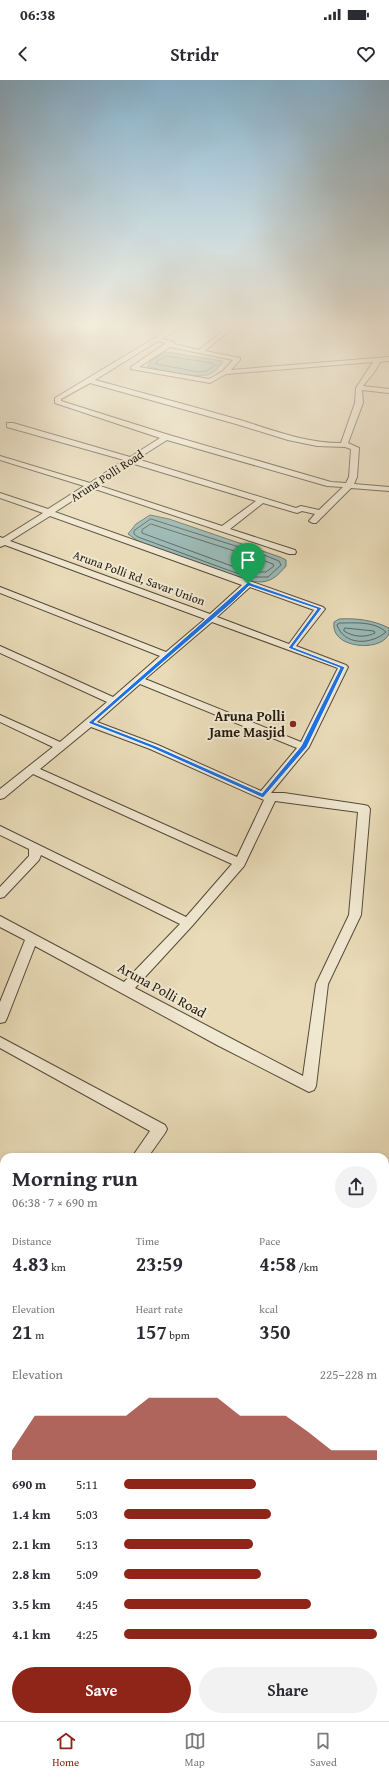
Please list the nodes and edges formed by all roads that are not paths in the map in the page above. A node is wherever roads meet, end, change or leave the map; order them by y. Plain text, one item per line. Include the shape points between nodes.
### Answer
1 (57, 402) edge
2 (163, 402) edge
3 (359, 402) edge
4 (10, 425) dead end
5 (166, 437) junction
6 (345, 445) junction
7 (0, 458) edge
8 (131, 460) junction
9 (92, 486) junction
10 (350, 486) junction
11 (389, 489) edge
12 (0, 495) edge
13 (262, 500) junction
14 (51, 512) junction
15 (321, 513) junction
16 (313, 521) dead end
17 (224, 529) junction
18 (1, 542) edge
19 (292, 552) dead end
20 (248, 584) junction
21 (0, 590) edge
22 (210, 618) junction
23 (290, 648) junction
24 (0, 649) edge
25 (168, 656) junction
26 (139, 680) junction
27 (114, 701) junction
28 (0, 718) edge
29 (90, 723) junction
30 (60, 746) junction
31 (304, 747) junction
32 (31, 769) junction
33 (0, 795) edge
34 (267, 796) junction
35 (0, 830) edge
36 (35, 847) junction
37 (240, 863) junction
38 (0, 894) edge
39 (0, 920) edge
40 (188, 923) junction
41 (32, 938) junction
42 (126, 989) junction
43 (0, 1018) edge
44 (0, 1042) edge
45 (142, 1153) edge

1 - 5 street, Aruna Polli Road
2 - 6 street via 296,440 330,446
3 - 6 street
4 - 8 street
5 - 8 street, Aruna Polli Road
5 - 10 street via 330,484
6 - 10 street via 355,448
7 - 9 street
8 - 9 street, Aruna Polli Road
8 - 13 street
9 - 14 street, Aruna Polli Road
9 - 17 street
10 - 11 street
10 - 15 street
12 - 14 street, Aruna Polli Road
13 - 15 street via 297,511 302,508
13 - 17 street
14 - 18 street, Aruna Polli Road
14 - 20 street, Aruna Polli Road
15 - 16 street
17 - 19 street
18 - 22 street, Aruna Polli Rd, Savar Union
20 - 22 street
20 - 23 street, Aruna Polli Road via 320,609
21 - 25 street
22 - 23 street, Aruna Polli Rd, Savar Union
22 - 25 street
23 - 31 street, Aruna Polli Rd, Savar Union via 343,667
24 - 27 street
25 - 26 street
26 - 27 street
26 - 31 street
27 - 29 street
28 - 30 street
29 - 30 street
29 - 34 street via 154,747
30 - 32 street
31 - 34 street
32 - 33 street
32 - 37 street
34 - 37 street
34 - 42 street, Aruna Polli Road via 364,809 355,915 322,984 309,1086
35 - 36 street
36 - 38 street via 35,857
36 - 40 street
37 - 40 street
39 - 41 street, Aruna Polli Road
40 - 42 street
41 - 42 street, Aruna Polli Road
41 - 43 street
44 - 45 street via 160,1128

